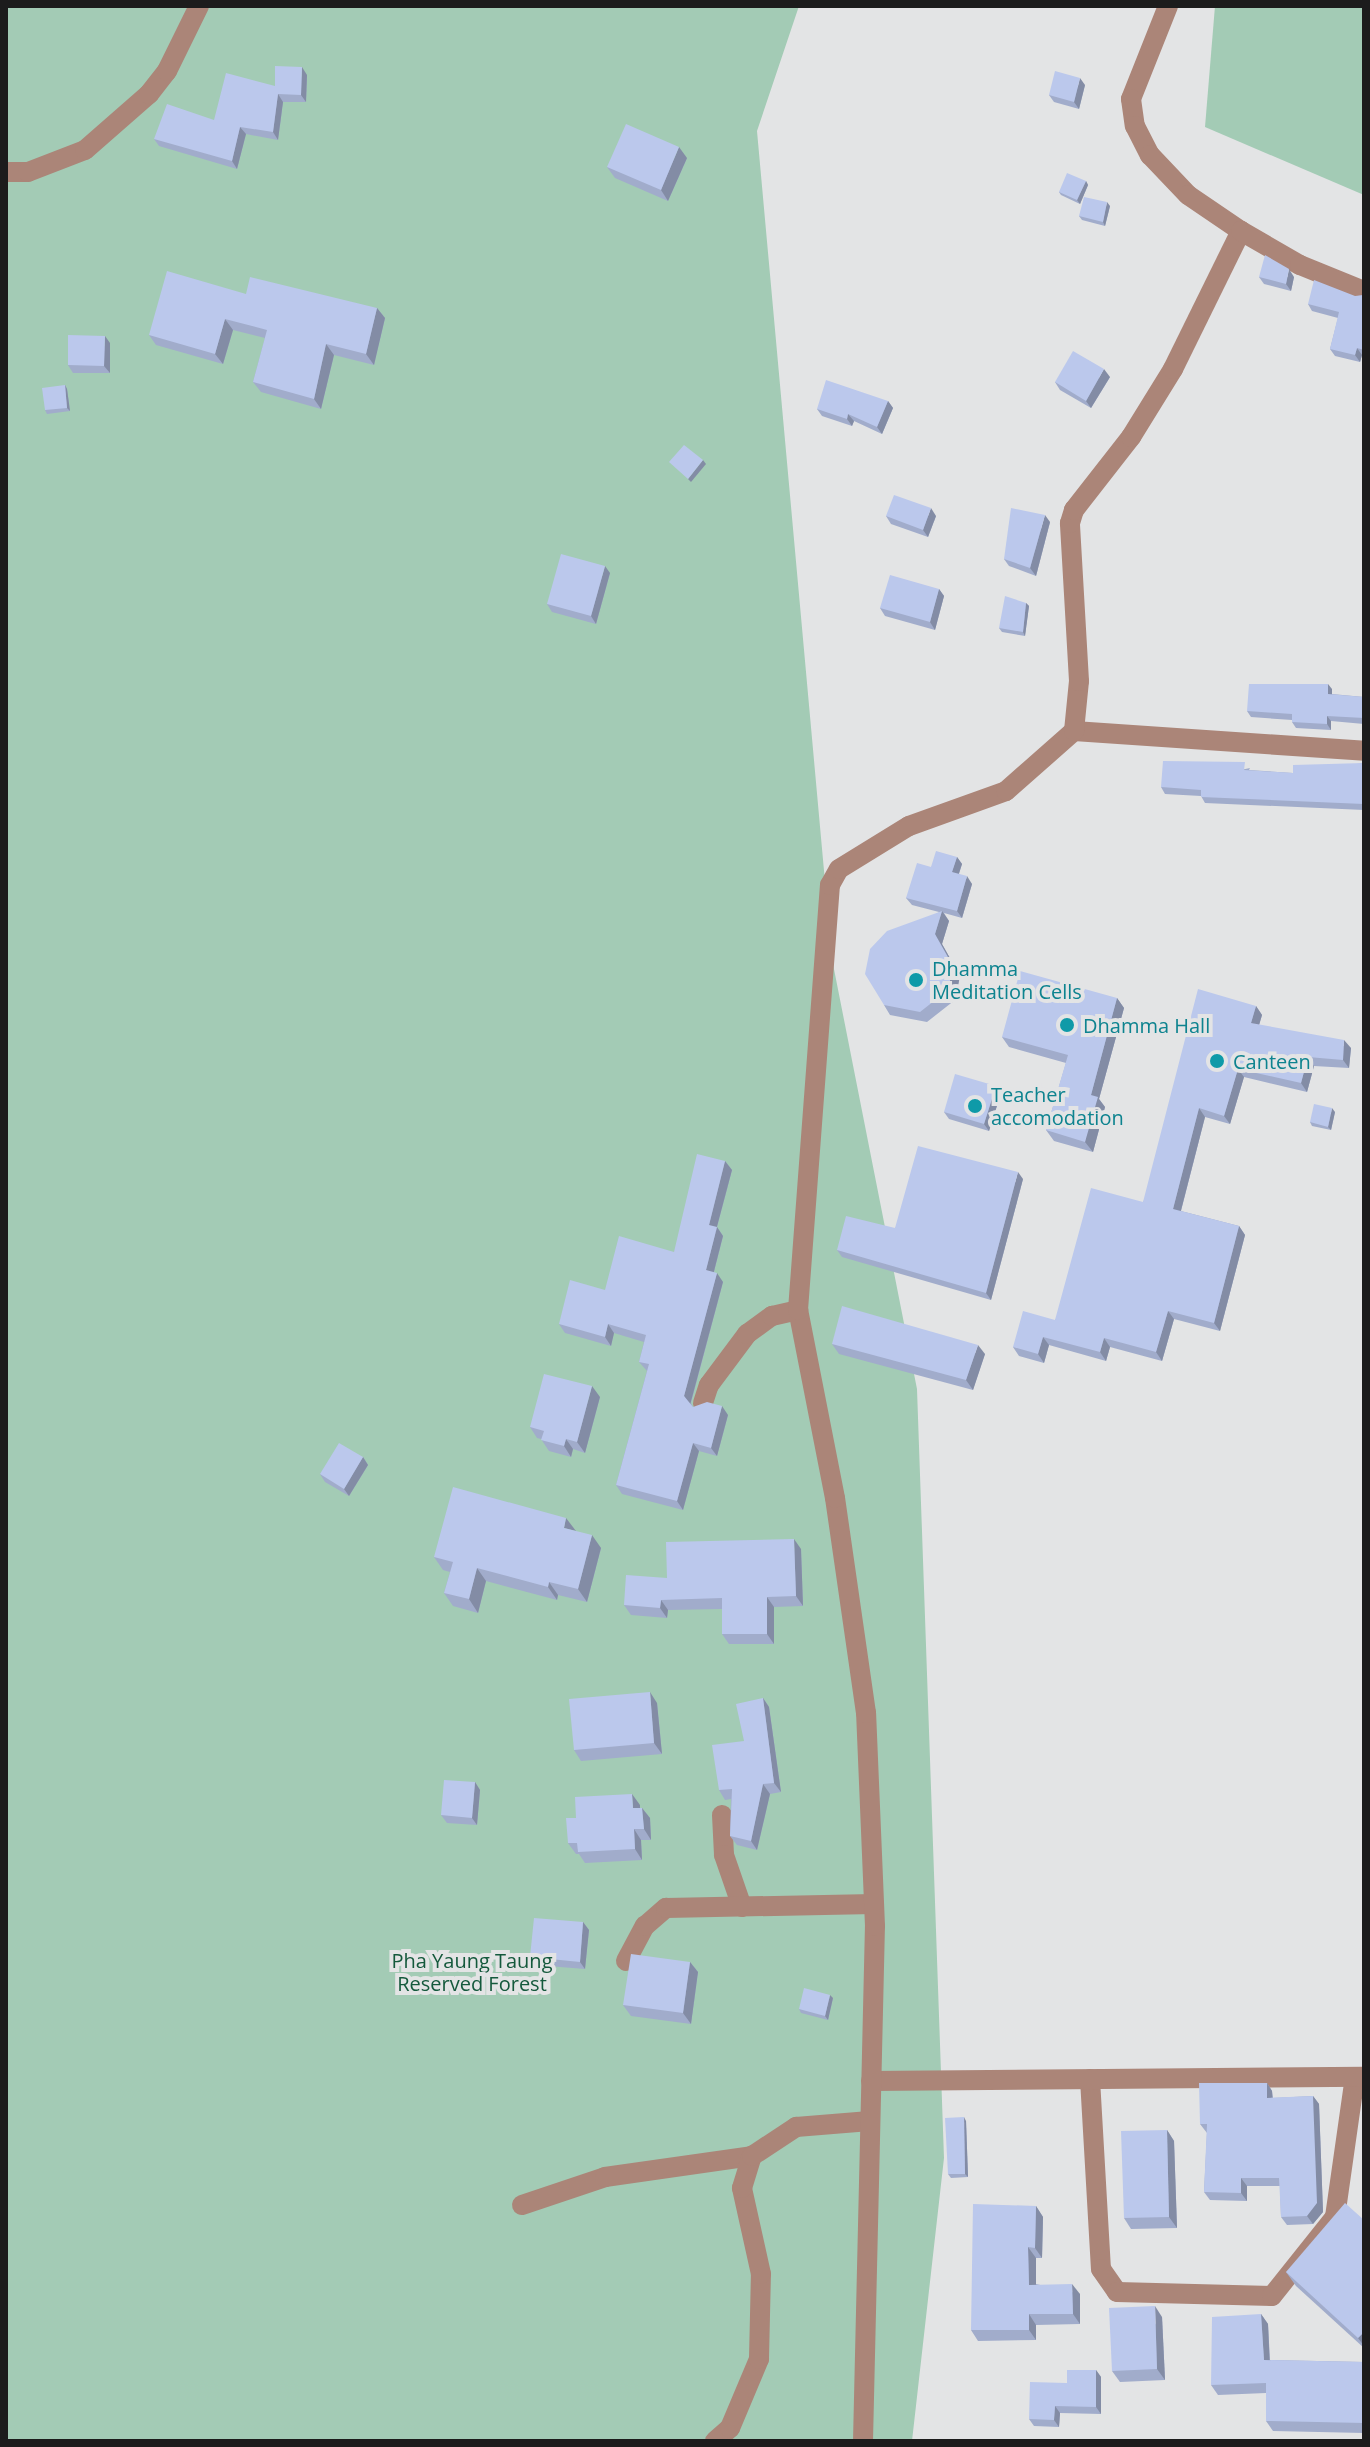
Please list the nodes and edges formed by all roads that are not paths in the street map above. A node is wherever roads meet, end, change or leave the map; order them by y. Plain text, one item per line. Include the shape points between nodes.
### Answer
1 (199, 6) edge
2 (1168, 6) edge
3 (6, 172) edge
4 (1241, 231) junction
5 (1364, 291) edge
6 (1074, 731) junction
7 (1364, 751) edge
8 (798, 1310) junction
9 (703, 1403) edge
10 (722, 1815) dead end
11 (874, 1904) junction
12 (742, 1907) junction
13 (626, 1961) edge
14 (1359, 2077) edge
15 (1090, 2079) junction
16 (871, 2081) junction
17 (870, 2121) junction
18 (752, 2156) junction
19 (522, 2205) dead end
20 (715, 2441) edge
21 (863, 2441) edge

1 - 3 street via 167,71 149,94 85,150 28,172
2 - 4 street via 1131,99 1135,126 1150,155 1188,195
4 - 5 street via 1300,265
4 - 6 street via 1173,369 1131,437 1074,510 1079,681
6 - 7 street
6 - 8 street via 1006,791 909,826 854,858 830,885
8 - 9 street via 772,1316 747,1334 709,1385
8 - 11 street via 835,1498 866,1713
10 - 12 street via 724,1855
11 - 12 street
11 - 16 street
12 - 13 street via 666,1908 645,1926
14 - 15 street
14 - 15 street via 1335,2217 1272,2296 1117,2292 1101,2269
15 - 16 street
16 - 17 street
17 - 18 street via 796,2127
17 - 21 street
18 - 19 street via 605,2177
18 - 20 street via 742,2188 761,2274 759,2359 730,2428

